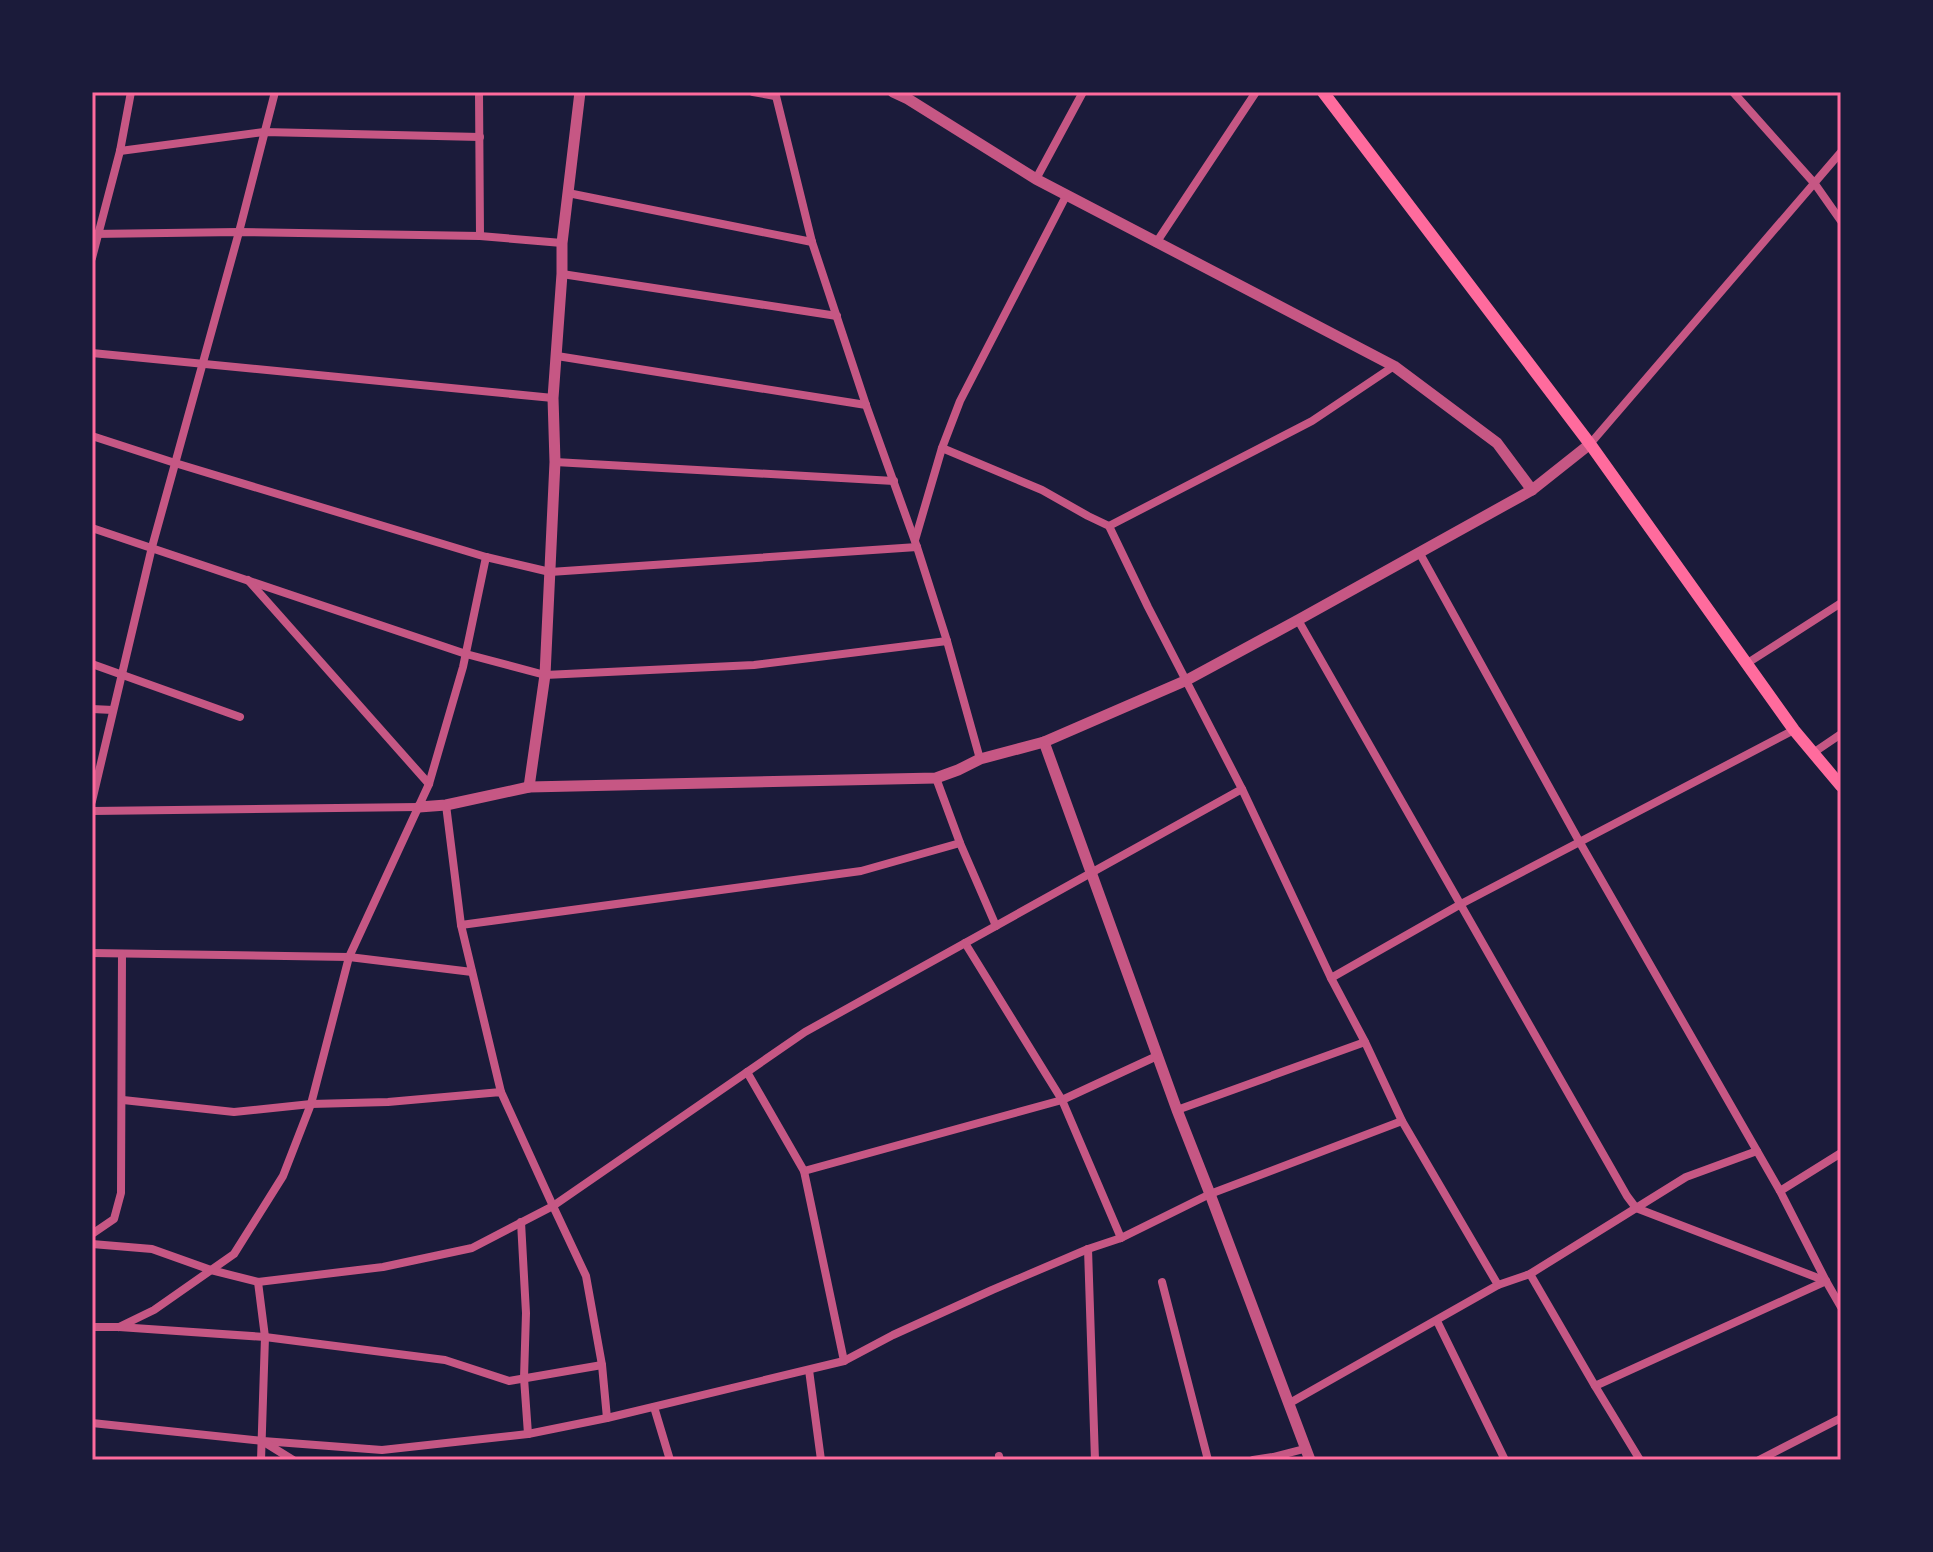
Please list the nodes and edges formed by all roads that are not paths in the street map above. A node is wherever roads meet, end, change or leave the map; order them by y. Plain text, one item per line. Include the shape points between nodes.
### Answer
1 (131, 92) edge
2 (275, 92) edge
3 (479, 92) edge
4 (580, 92) edge
5 (753, 92) edge
6 (893, 92) edge
7 (1083, 92) edge
8 (1256, 92) edge
9 (1323, 92) edge
10 (1733, 92) edge
11 (775, 94) edge
12 (909, 95) edge
13 (264, 132) junction
14 (480, 137) junction
15 (120, 151) junction
16 (1841, 152) edge
17 (1036, 179) junction
18 (1815, 184) junction
19 (568, 193) junction
20 (1066, 196) junction
21 (1841, 221) edge
22 (239, 232) junction
23 (95, 234) edge
24 (480, 236) junction
25 (812, 242) junction
26 (562, 243) junction
27 (1156, 243) junction
28 (92, 258) edge
29 (562, 274) junction
30 (837, 316) junction
31 (92, 353) edge
32 (557, 356) junction
33 (203, 365) junction
34 (1394, 366) junction
35 (553, 398) junction
36 (866, 405) junction
37 (92, 436) edge
38 (1590, 444) junction
39 (942, 448) junction
40 (555, 462) junction
41 (175, 463) junction
42 (894, 481) junction
43 (1532, 490) junction
44 (1109, 526) junction
45 (92, 528) edge
46 (916, 544) junction
47 (152, 547) junction
48 (1419, 552) junction
49 (486, 557) junction
50 (550, 572) junction
51 (248, 580) junction
52 (1841, 603) edge
53 (1298, 620) junction
54 (947, 641) junction
55 (466, 654) junction
56 (92, 664) edge
57 (1746, 664) junction
58 (545, 675) junction
59 (121, 676) junction
60 (1187, 680) junction
61 (92, 709) edge
62 (113, 710) junction
63 (240, 717) dead end
64 (1794, 730) junction
65 (1841, 734) edge
66 (1044, 742) junction
67 (1813, 753) junction
68 (980, 759) junction
69 (936, 778) junction
70 (429, 784) junction
71 (1841, 786) edge
72 (529, 787) junction
73 (1242, 789) junction
74 (92, 801) edge
75 (446, 805) junction
76 (419, 807) junction
77 (92, 811) edge
78 (1579, 841) junction
79 (960, 843) junction
80 (1091, 873) junction
81 (1461, 904) junction
82 (461, 925) junction
83 (996, 926) junction
84 (965, 943) junction
85 (92, 953) edge
86 (122, 954) junction
87 (349, 957) junction
88 (472, 972) junction
89 (1331, 978) junction
90 (1365, 1042) junction
91 (1157, 1056) junction
92 (747, 1072) junction
93 (501, 1092) junction
94 (123, 1100) junction
95 (1062, 1100) junction
96 (311, 1104) junction
97 (1177, 1110) junction
98 (1402, 1121) junction
99 (1757, 1151) junction
100 (1841, 1153) edge
101 (804, 1171) junction
102 (1780, 1191) junction
103 (1210, 1194) junction
104 (553, 1206) junction
105 (1636, 1208) junction
106 (521, 1222) junction
107 (92, 1234) edge
108 (1121, 1238) junction
109 (92, 1244) edge
110 (1088, 1249) junction
111 (211, 1270) junction
112 (1530, 1274) junction
113 (1826, 1281) junction
114 (258, 1282) junction
115 (1162, 1282) dead end
116 (1498, 1285) junction
117 (1841, 1307) edge
118 (1437, 1321) junction
119 (92, 1327) edge
120 (119, 1327) junction
121 (265, 1337) junction
122 (844, 1361) junction
123 (602, 1365) junction
124 (809, 1370) junction
125 (524, 1378) junction
126 (1595, 1386) junction
127 (1288, 1404) junction
128 (654, 1407) junction
129 (607, 1418) junction
130 (1841, 1418) edge
131 (92, 1423) edge
132 (528, 1434) junction
133 (263, 1441) junction
134 (1307, 1454) edge
135 (261, 1460) edge
136 (293, 1460) edge
137 (670, 1460) edge
138 (821, 1460) edge
139 (1095, 1460) edge
140 (1208, 1460) edge
141 (1253, 1460) edge
142 (1505, 1460) edge
143 (1640, 1460) edge
144 (1759, 1460) edge

1 - 15 street
2 - 13 street
3 - 14 street
4 - 19 street
5 - 11 street
6 - 12 street
7 - 17 street
8 - 27 street
9 - 38 main road
10 - 18 street
11 - 25 street
12 - 17 street
13 - 14 street
13 - 15 street
13 - 22 street
14 - 24 street
15 - 23 street
16 - 18 street
17 - 20 street
18 - 21 street
18 - 38 street
19 - 25 street
19 - 26 street
20 - 27 street
20 - 39 street via 960,401
22 - 23 street
22 - 24 street
22 - 33 street
23 - 28 street
24 - 26 street
25 - 30 street
26 - 29 street
27 - 34 street
29 - 30 street
29 - 32 street
30 - 36 street
31 - 33 street
32 - 35 street
32 - 36 street
33 - 35 street
33 - 41 street
34 - 43 street via 1497,443
34 - 44 street via 1312,421
35 - 40 street
36 - 42 street
37 - 41 street
38 - 43 street
38 - 57 main road
39 - 44 street via 1042,490
39 - 46 street
40 - 42 street
40 - 50 street
41 - 47 street
41 - 49 street
42 - 46 street
43 - 48 street
44 - 60 street
45 - 47 street
46 - 50 street
46 - 54 street
47 - 51 street
47 - 59 street
48 - 53 street
48 - 78 street
49 - 50 street
49 - 55 street
50 - 58 street
51 - 55 street
51 - 70 street
52 - 57 street
53 - 60 street
53 - 81 street
54 - 58 street via 754,665
54 - 68 street
55 - 58 street
55 - 70 street
56 - 59 street
57 - 64 main road
58 - 72 street
59 - 62 street
59 - 63 street
60 - 66 street
60 - 73 street
61 - 62 street
62 - 74 street
64 - 67 main road
64 - 78 street
65 - 67 street
66 - 68 street
66 - 80 street
67 - 71 main road
68 - 69 street
69 - 72 street
69 - 79 street
70 - 76 street
72 - 75 street
73 - 80 street
73 - 89 street
75 - 76 street
75 - 82 street
76 - 77 street
76 - 87 street
78 - 81 street
78 - 99 street
79 - 82 street via 861,871
79 - 83 street
80 - 83 street
80 - 91 street
81 - 89 street
81 - 105 street
82 - 88 street
83 - 84 street
84 - 92 street via 805,1032
84 - 95 street
85 - 86 street
86 - 87 street
86 - 94 street
87 - 88 street
87 - 96 street
88 - 93 street
89 - 90 street
90 - 97 street
90 - 98 street
91 - 95 street
91 - 97 street
92 - 101 street
92 - 104 street
93 - 96 street
93 - 104 street
94 - 96 street via 234,1112
94 - 107 street via 121,1193 114,1219
95 - 101 street
95 - 108 street
96 - 111 street via 283,1176 234,1254
97 - 103 street
98 - 103 street
98 - 116 street
99 - 102 street
99 - 105 street via 1686,1177
100 - 102 street
101 - 122 street
102 - 113 street
103 - 108 street
103 - 127 street
104 - 106 street
104 - 123 street via 586,1276
105 - 112 street
105 - 113 street
106 - 114 street via 472,1248 383,1267
106 - 125 street
108 - 110 street
109 - 111 street via 152,1249
110 - 122 street
110 - 139 street
111 - 114 street
111 - 120 street
112 - 116 street
112 - 126 street
113 - 117 street
113 - 126 street
114 - 121 street
115 - 140 street
116 - 118 street
118 - 127 street
118 - 142 street
119 - 120 street
120 - 121 street
121 - 125 street via 445,1360 509,1381
121 - 133 street
122 - 124 street
123 - 125 street
123 - 129 street
124 - 128 street
124 - 138 street
125 - 132 street
126 - 143 street
127 - 134 street
128 - 129 street
128 - 137 street
129 - 132 street
130 - 144 street
131 - 133 street
132 - 133 street via 382,1450
133 - 135 street
133 - 136 street
134 - 141 street

